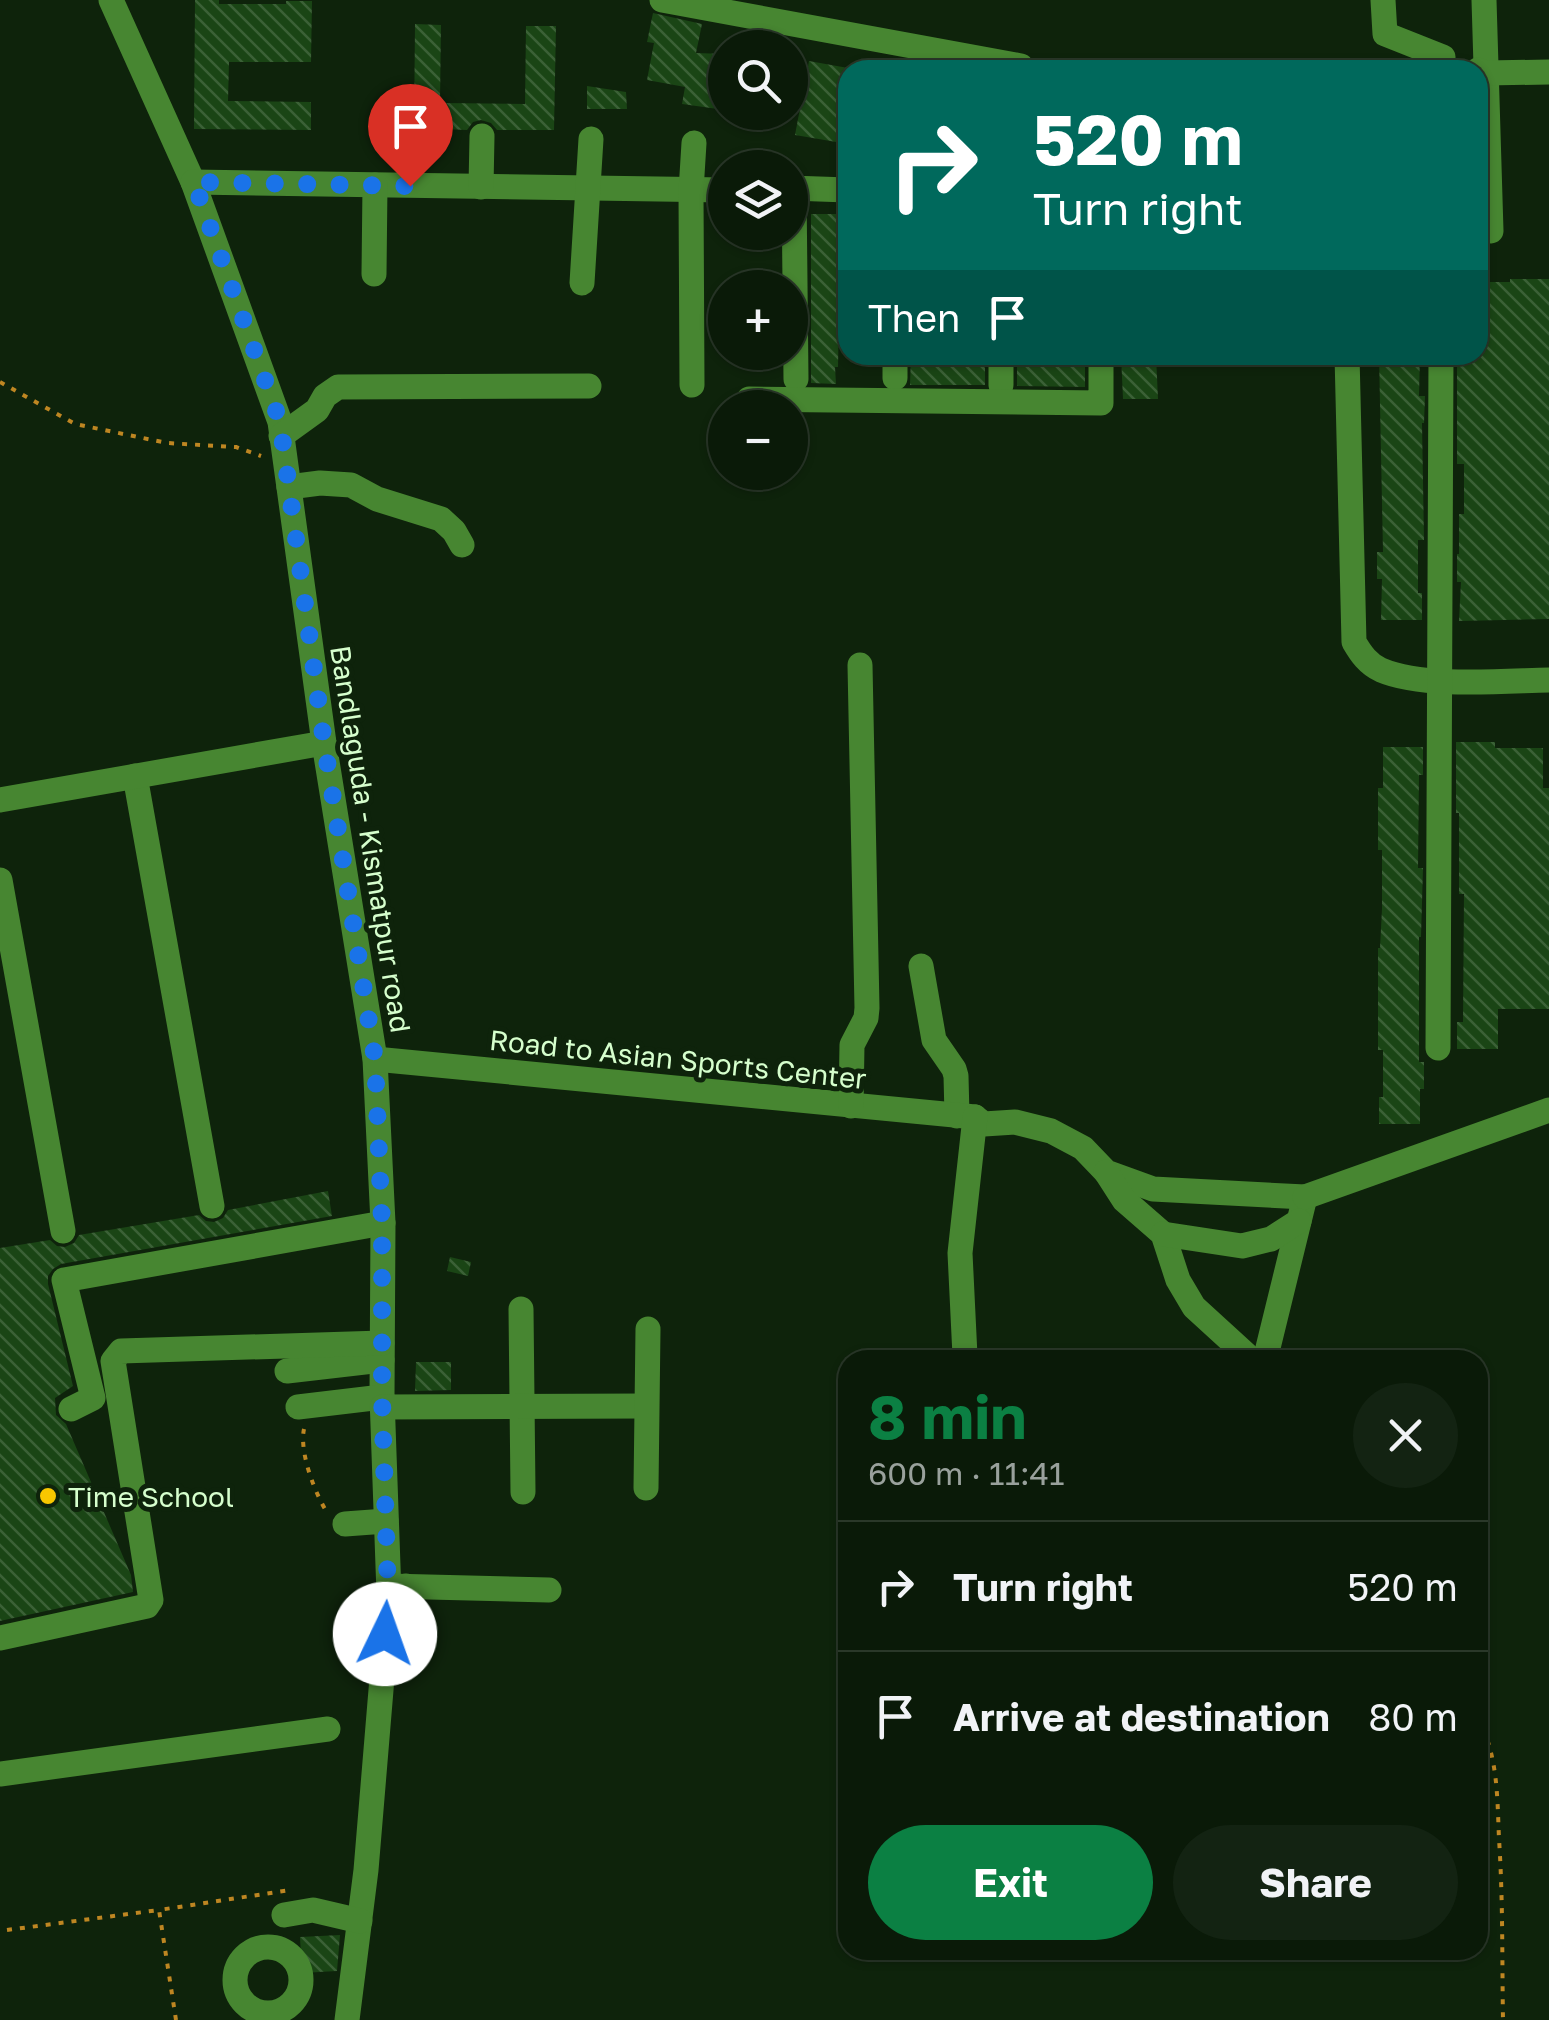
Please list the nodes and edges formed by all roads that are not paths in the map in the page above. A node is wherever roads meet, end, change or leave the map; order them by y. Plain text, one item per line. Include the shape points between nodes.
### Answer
1 (111, 0) edge
2 (662, 0) edge
3 (1384, 0) edge
4 (1484, 0) edge
5 (989, 60) edge
6 (1433, 60) edge
7 (1481, 60) edge
8 (1488, 71) edge
9 (1549, 72) edge
10 (482, 136) dead end
11 (591, 139) dead end
12 (694, 144) dead end
13 (194, 182) junction
14 (375, 185) junction
15 (481, 187) junction
16 (587, 189) junction
17 (808, 189) edge
18 (708, 190) edge
19 (838, 190) edge
20 (691, 191) junction
21 (1488, 198) edge
22 (1490, 230) dead end
23 (793, 250) edge
24 (374, 274) dead end
25 (582, 283) dead end
26 (1000, 365) edge
27 (1101, 365) edge
28 (1347, 365) edge
29 (1441, 365) edge
30 (796, 379) dead end
31 (1001, 384) dead end
32 (692, 385) dead end
33 (589, 386) dead end
34 (808, 400) edge
35 (282, 436) junction
36 (287, 476) junction
37 (462, 545) dead end
38 (860, 665) dead end
39 (1549, 680) edge
40 (1440, 681) junction
41 (324, 742) junction
42 (134, 776) junction
43 (0, 800) edge
44 (0, 880) edge
45 (920, 966) dead end
46 (1438, 1048) dead end
47 (375, 1059) junction
48 (851, 1106) junction
49 (1549, 1110) edge
50 (966, 1117) junction
51 (1106, 1172) junction
52 (212, 1206) dead end
53 (1302, 1209) junction
54 (382, 1223) junction
55 (63, 1231) dead end
56 (1163, 1234) junction
57 (521, 1310) dead end
58 (648, 1330) dead end
59 (965, 1350) edge
60 (1241, 1350) edge
61 (1267, 1350) edge
62 (382, 1352) junction
63 (287, 1371) dead end
64 (382, 1402) junction
65 (646, 1406) junction
66 (521, 1407) junction
67 (72, 1409) dead end
68 (303, 1416) road end
69 (646, 1488) dead end
70 (523, 1492) dead end
71 (386, 1521) junction
72 (345, 1524) road end
73 (397, 1586) junction
74 (549, 1590) dead end
75 (0, 1638) edge
76 (406, 1654) dead end
77 (328, 1728) dead end
78 (0, 1774) edge
79 (287, 1902) road end
80 (310, 1911) junction
81 (360, 1921) junction
82 (291, 1956) dead end
83 (348, 2020) edge

1 - 13 street, Bandlaguda - Kismatpur road
2 - 5 street
3 - 6 street via 1385,34
4 - 7 street
8 - 9 street
10 - 15 street
11 - 16 street
12 - 20 street
13 - 14 street
13 - 35 street, Bandlaguda - Kismatpur road
14 - 15 street
14 - 24 street
15 - 16 street
16 - 20 street
16 - 25 street
17 - 19 street
18 - 20 street
20 - 32 street
21 - 22 street
23 - 30 street
26 - 31 street
27 - 34 street via 1102,402
28 - 40 street via 1354,642 1379,669
29 - 40 street
33 - 35 street via 338,386
35 - 36 street, Bandlaguda - Kismatpur road
36 - 37 street via 352,485 441,519
36 - 41 street, Bandlaguda - Kismatpur road
38 - 48 street via 867,1008 852,1045
39 - 40 street
40 - 46 street
41 - 42 street
41 - 47 street, Bandlaguda - Kismatpur road
42 - 43 street
42 - 52 street
44 - 55 street
45 - 50 street via 934,1040 956,1076
47 - 48 street, Road to Asian Sports Center
47 - 54 street, Bandlaguda - Kismatpur road
48 - 50 street, Road to Asian Sports Center
49 - 53 street
50 - 51 street, Road to Asian Sports Center via 1050,1132 1082,1148
50 - 59 street via 960,1253
51 - 53 street via 1153,1189
51 - 56 street via 1124,1200
53 - 56 street via 1271,1239 1242,1246
53 - 61 street
54 - 62 street, Bandlaguda - Kismatpur road
54 - 67 street via 64,1280 94,1398
56 - 60 street via 1194,1306
57 - 66 street
58 - 65 street
62 - 63 street
62 - 64 street, Bandlaguda - Kismatpur road
62 - 75 street via 121,1351 113,1361 150,1600 147,1606
64 - 66 street
64 - 68 street
64 - 71 street, Bandlaguda - Kismatpur road
65 - 66 street
65 - 69 street
66 - 70 street
71 - 72 street
71 - 73 street, Bandlaguda - Kismatpur road
73 - 74 street
73 - 76 street
73 - 81 street, Bandlaguda - Kismatpur road
77 - 78 street
79 - 80 street
80 - 81 street
80 - 82 street
81 - 83 street, Bandlaguda - Kismatpur road

